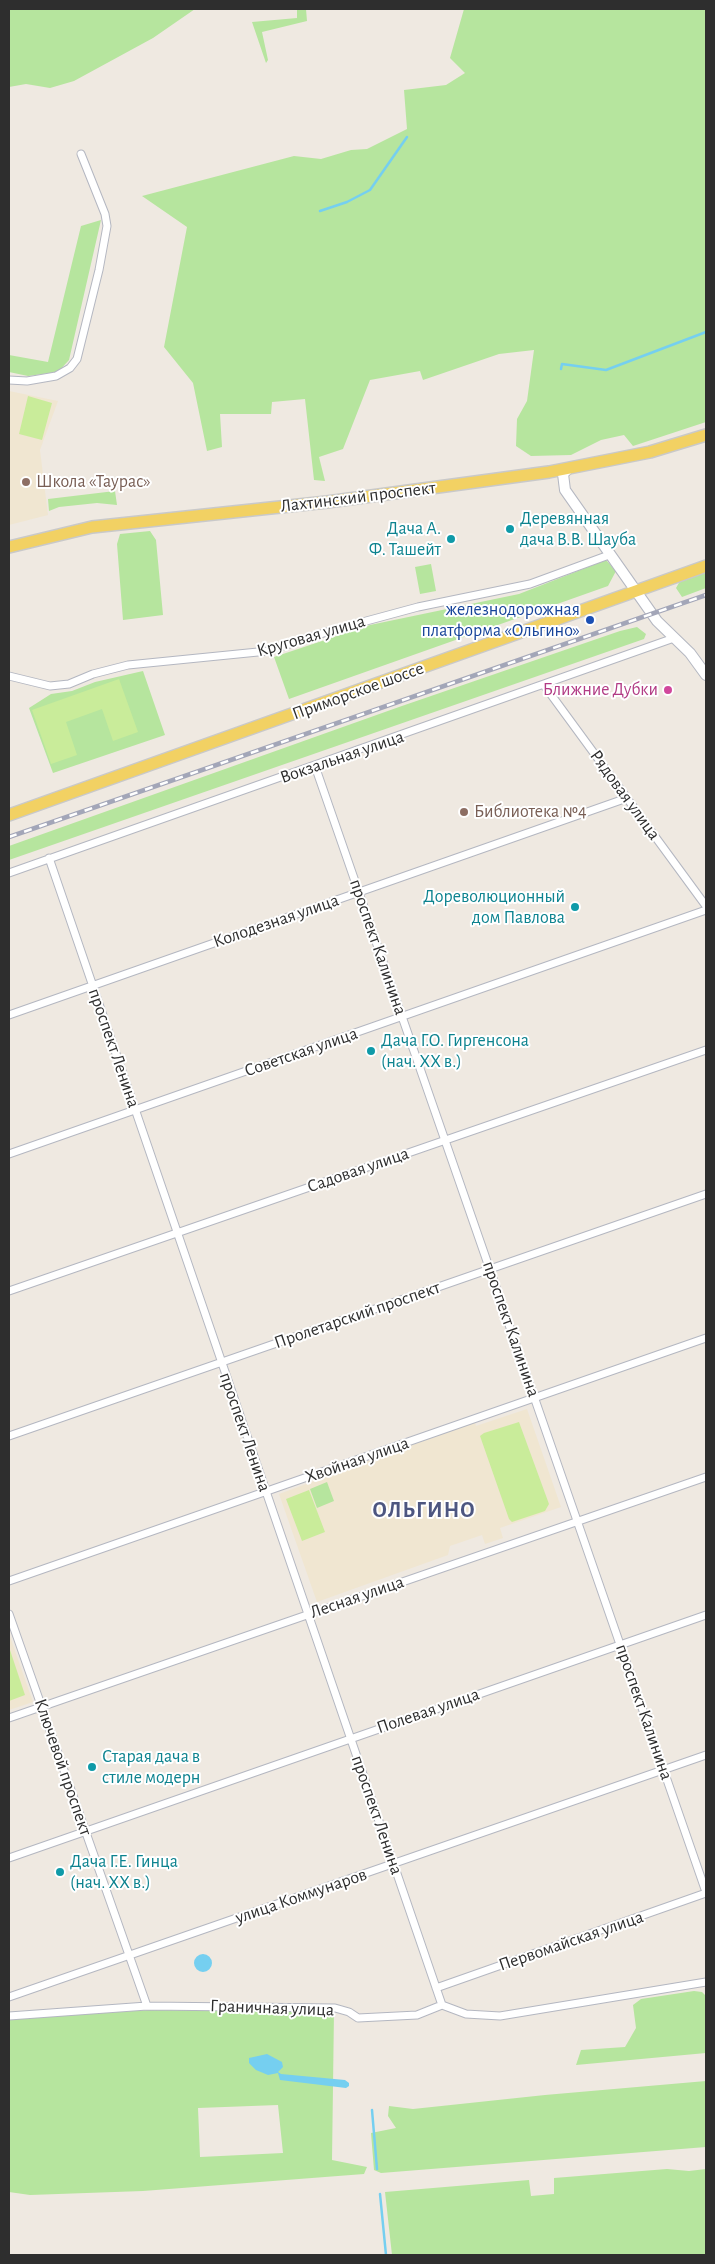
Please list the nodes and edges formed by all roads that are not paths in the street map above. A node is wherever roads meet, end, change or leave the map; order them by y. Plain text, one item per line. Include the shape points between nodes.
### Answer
1 (81, 154) dead end
2 (9, 380) edge
3 (706, 435) edge
4 (568, 468) junction
5 (9, 548) edge
6 (609, 554) junction
7 (706, 566) edge
8 (636, 592) junction
9 (674, 638) junction
10 (706, 675) edge
11 (9, 676) edge
12 (544, 685) junction
13 (315, 766) junction
14 (627, 798) junction
15 (9, 815) edge
16 (49, 858) junction
17 (9, 872) edge
18 (359, 892) junction
19 (706, 906) edge
20 (706, 910) edge
21 (93, 985) junction
22 (9, 1015) edge
23 (402, 1016) junction
24 (706, 1050) edge
25 (135, 1110) junction
26 (445, 1140) junction
27 (9, 1154) edge
28 (706, 1194) edge
29 (177, 1233) junction
30 (490, 1269) junction
31 (9, 1291) edge
32 (706, 1338) edge
33 (222, 1362) junction
34 (534, 1398) junction
35 (9, 1436) edge
36 (706, 1477) edge
37 (266, 1491) junction
38 (577, 1521) junction
39 (9, 1581) edge
40 (9, 1614) edge
41 (308, 1614) junction
42 (706, 1615) edge
43 (620, 1644) junction
44 (42, 1707) junction
45 (9, 1718) edge
46 (351, 1738) junction
47 (706, 1755) edge
48 (664, 1770) junction
49 (86, 1832) junction
50 (9, 1858) edge
51 (393, 1864) junction
52 (706, 1893) edge
53 (130, 1955) junction
54 (706, 1982) edge
55 (436, 1988) junction
56 (9, 1997) edge
57 (442, 2005) junction
58 (147, 2006) junction
59 (9, 2016) edge

1 - 2 street via 107,226 77,359 70,368 56,376 27,381
3 - 4 main road, Лахтинский проспект via 650,452
4 - 5 main road, Лахтинский проспект via 327,502 92,527
4 - 6 main road via 564,474 565,490
6 - 8 main road
6 - 11 street, Круговая улица via 530,584 418,607 268,651 128,665 68,684 50,686
7 - 8 main road, Приморское шоссе
8 - 9 main road via 656,621
8 - 15 main road, Приморское шоссе
9 - 10 main road
9 - 12 street, Вокзальная улица
12 - 13 street, Вокзальная улица
12 - 14 street, Рядовая улица
13 - 16 street, Вокзальная улица
13 - 18 street, проспект Калинина
14 - 18 street, Колодезная улица
14 - 19 street, Рядовая улица
16 - 17 street, Вокзальная улица
16 - 21 street, проспект Ленина
18 - 21 street, Колодезная улица
18 - 23 street, проспект Калинина
20 - 23 street, Советская улица
21 - 22 street, Колодезная улица
21 - 25 street, проспект Ленина
23 - 25 street, Советская улица
23 - 26 street, проспект Калинина
24 - 26 street, Садовая улица
25 - 27 street, Советская улица
25 - 29 street, проспект Ленина
26 - 29 street, Садовая улица
26 - 30 street, проспект Калинина
28 - 30 street, Пролетарский проспект
29 - 31 street, Садовая улица
29 - 33 street, проспект Ленина
30 - 33 street, Пролетарский проспект
30 - 34 street, проспект Калинина
32 - 34 street, Хвойная улица
33 - 35 street, Пролетарский проспект
33 - 37 street, проспект Ленина
34 - 37 street, Хвойная улица
34 - 38 street, проспект Калинина
36 - 38 street, Лесная улица
37 - 39 street, Хвойная улица
37 - 41 street, проспект Ленина
38 - 41 street, Лесная улица
38 - 43 street, проспект Калинина
40 - 44 street, Ключевой проспект
41 - 44 street, Лесная улица
41 - 46 street, проспект Ленина
42 - 43 street, Полевая улица
43 - 46 street, Полевая улица
43 - 48 street, проспект Калинина
44 - 45 street, Лесная улица
44 - 49 street, Ключевой проспект
46 - 49 street, Полевая улица
46 - 51 street, проспект Ленина
47 - 48 street, улица Коммунаров
48 - 51 street, улица Коммунаров
48 - 52 street, проспект Калинина
49 - 50 street, Полевая улица
49 - 53 street, Ключевой проспект
51 - 53 street, улица Коммунаров
51 - 55 street, проспект Ленина
52 - 55 street, Первомайская улица
53 - 56 street, улица Коммунаров
53 - 58 street, Ключевой проспект
54 - 57 street via 500,2016 466,2014
55 - 57 street, проспект Ленина
57 - 58 street, Граничная улица via 417,2015 358,2018 335,2008
58 - 59 street, Граничная улица

